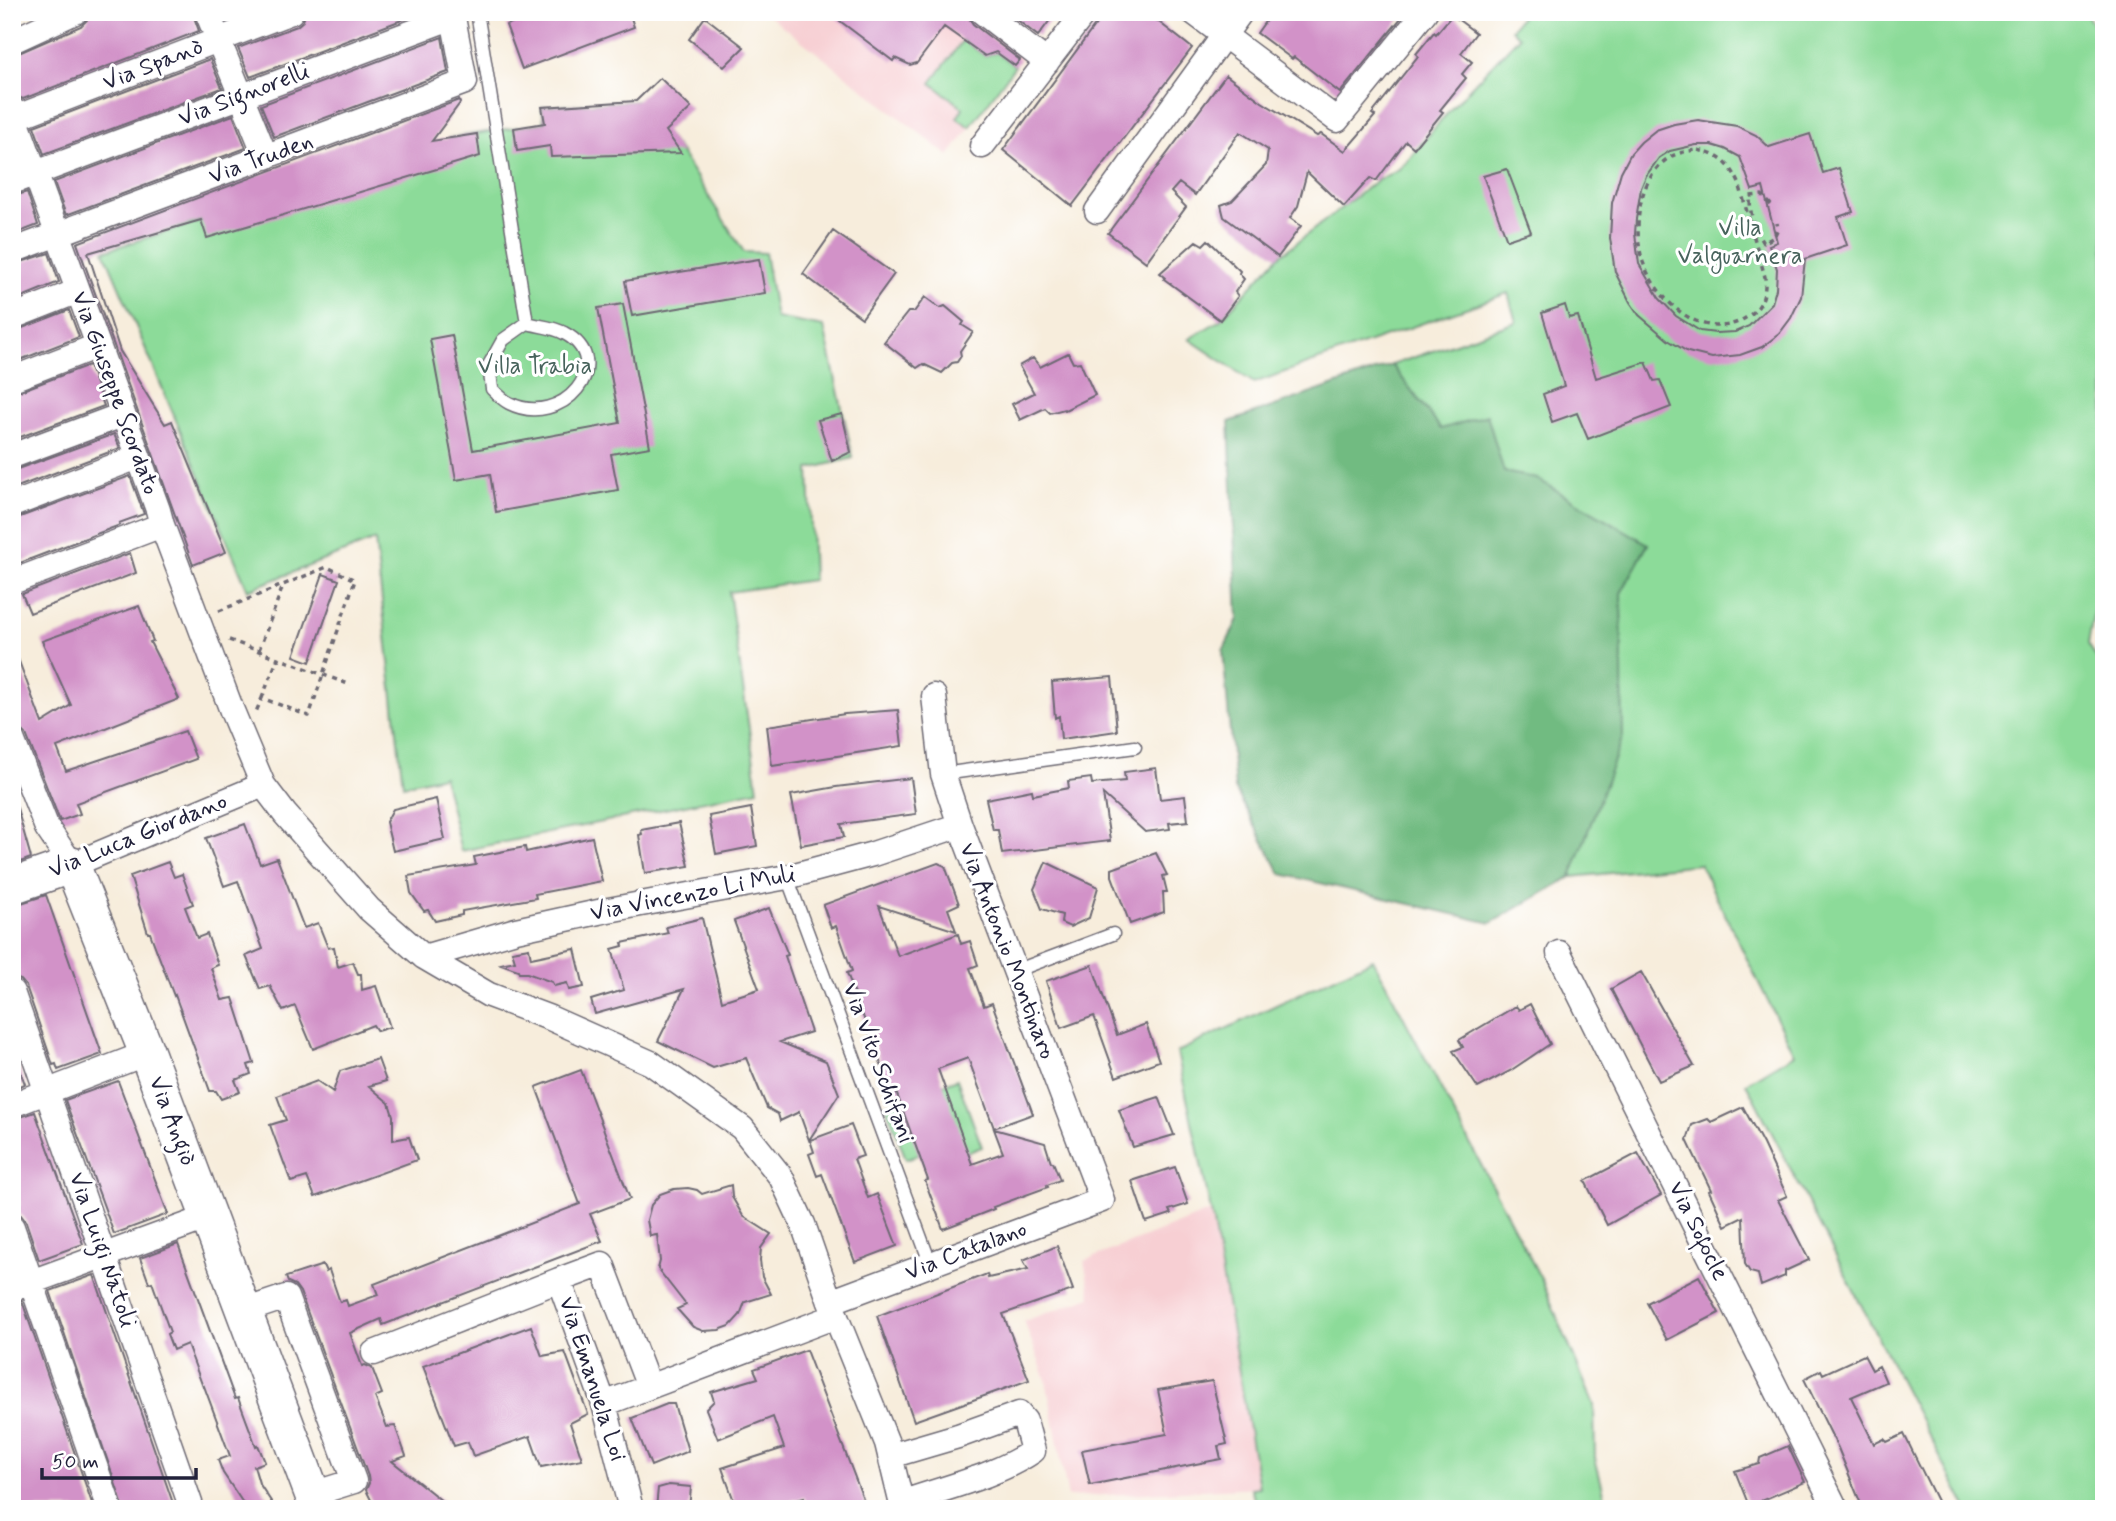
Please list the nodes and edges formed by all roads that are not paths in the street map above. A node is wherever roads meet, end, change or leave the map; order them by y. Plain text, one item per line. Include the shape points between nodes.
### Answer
1 (75, 12) edge
2 (206, 12) edge
3 (291, 12) edge
4 (477, 12) edge
5 (982, 12) edge
6 (1085, 12) edge
7 (1193, 12) edge
8 (1241, 12) edge
9 (1424, 12) edge
10 (452, 14) edge
11 (1224, 36) junction
12 (12, 41) edge
13 (217, 41) junction
14 (1047, 62) junction
15 (240, 96) junction
16 (13, 115) edge
17 (982, 146) dead end
18 (266, 157) junction
19 (35, 173) junction
20 (12, 182) edge
21 (1097, 211) dead end
22 (57, 234) junction
23 (12, 251) edge
24 (78, 291) junction
25 (12, 317) edge
26 (527, 323) junction
27 (97, 346) junction
28 (12, 379) edge
29 (122, 415) junction
30 (12, 456) edge
31 (138, 457) junction
32 (12, 505) edge
33 (162, 526) junction
34 (12, 582) edge
35 (934, 696) dead end
36 (12, 739) edge
37 (1135, 747) dead end
38 (943, 774) junction
39 (263, 785) junction
40 (960, 825) junction
41 (72, 865) junction
42 (787, 877) junction
43 (12, 886) edge
44 (1113, 934) dead end
45 (1559, 953) dead end
46 (424, 957) junction
47 (1015, 971) junction
48 (12, 992) edge
49 (147, 1054) junction
50 (48, 1091) junction
51 (12, 1105) edge
52 (1102, 1200) joint
53 (209, 1217) junction
54 (12, 1227) edge
55 (103, 1255) junction
56 (931, 1265) junction
57 (559, 1280) junction
58 (22, 1285) edge
59 (833, 1309) junction
60 (374, 1353) dead end
61 (649, 1387) junction
62 (604, 1404) junction
63 (890, 1456) junction
64 (315, 1501) edge
65 (902, 1506) edge
66 (110, 1509) edge
67 (192, 1509) edge
68 (631, 1509) edge
69 (1836, 1509) edge

1 - 12 street
2 - 13 street
3 - 13 street, Via Spanò
4 - 26 lane
5 - 14 street
6 - 14 street
7 - 11 street
8 - 11 street
9 - 11 street via 1337,120
10 - 15 street, Via Signorelli
10 - 18 street, Via Truden via 464,82
11 - 21 street
13 - 15 street
13 - 16 street, Via Spanò
14 - 17 street
15 - 18 street
15 - 19 street, Via Signorelli
16 - 19 street, Via Giuseppe Scordato
18 - 22 street, Via Truden
19 - 20 street, Via Signorelli
19 - 22 street, Via Giuseppe Scordato
22 - 23 street, Via Truden
22 - 24 street, Via Giuseppe Scordato
24 - 25 street
24 - 27 street, Via Giuseppe Scordato
26 - 26 lane via 564,333 582,348 587,368 578,391 557,406 532,410 508,403 492,389 489,365 503,340
27 - 28 street
27 - 29 street, Via Giuseppe Scordato
29 - 30 street
29 - 31 street, Via Giuseppe Scordato
31 - 32 street
31 - 33 street, Via Giuseppe Scordato
33 - 34 street, Via Giuseppe Scordato
33 - 39 street
35 - 38 street, Via Antonio Montinaro
36 - 41 street, Via Angiò via 47,828
37 - 38 lane
38 - 40 street, Via Antonio Montinaro
39 - 41 street, Via Luca Giordano
39 - 46 street via 369,909
40 - 42 street, Via Vincenzo Li Muli
40 - 47 street, Via Antonio Montinaro
41 - 43 street, Via Luca Giordano
41 - 49 street, Via Angiò
42 - 46 street, Via Vincenzo Li Muli via 541,924
42 - 56 lane, Via Vito Schifani
44 - 47 lane
45 - 69 street, Via Sofocle
46 - 59 street via 489,995 651,1063 742,1128 781,1177
47 - 52 street, Via Antonio Montinaro
48 - 50 street, Via Luigi Natoli
49 - 50 street
49 - 53 street, Via Angiò
50 - 51 street
50 - 55 street, Via Luigi Natoli
52 - 56 street, Via Catalano
53 - 55 street
53 - 64 street, Via Angiò
54 - 58 street
55 - 58 street
55 - 67 street, Via Luigi Natoli
56 - 59 street, Via Catalano
57 - 60 street, Via Emanuela Loi
57 - 61 street via 602,1264
57 - 62 street, Via Emanuela Loi
58 - 66 street
59 - 61 street, Via Catalano
59 - 63 street
61 - 62 street, Via Catalano
62 - 68 street, Via Emanuela Loi
63 - 65 street
63 - 65 street via 1019,1414 1033,1451

